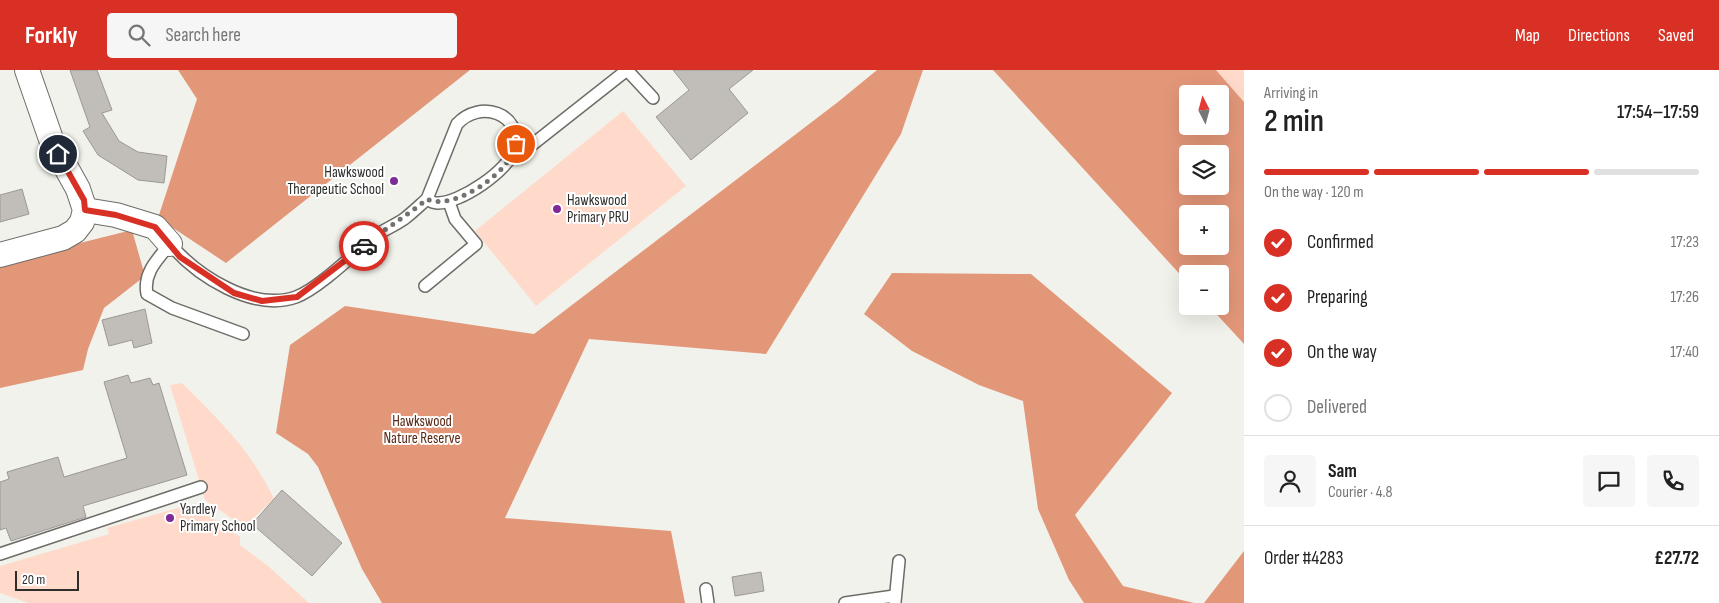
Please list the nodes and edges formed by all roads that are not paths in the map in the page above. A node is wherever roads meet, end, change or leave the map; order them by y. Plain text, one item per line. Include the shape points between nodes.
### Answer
1 (27, 70) edge
2 (627, 70) edge
3 (653, 98) dead end
4 (514, 151) junction
5 (82, 199) junction
6 (427, 199) junction
7 (449, 202) junction
8 (170, 244) junction
9 (0, 255) edge
10 (425, 286) dead end
11 (243, 334) dead end
12 (201, 486) dead end
13 (0, 554) edge
14 (899, 561) dead end
15 (706, 589) dead end
16 (895, 599) edge
17 (708, 603) edge
18 (845, 603) edge

1 - 5 street via 52,142
2 - 3 lane
2 - 4 lane via 533,144
4 - 6 lane via 514,133 503,117 491,110 465,115 457,124
4 - 7 lane via 508,162 466,196
5 - 8 street via 116,215 155,227
5 - 9 street via 82,222 75,232
6 - 7 lane via 436,204
6 - 8 lane via 297,297 262,301 234,293 180,257
7 - 10 lane via 455,219 476,244
8 - 11 lane via 150,269 145,284 147,294 172,308
12 - 13 lane
14 - 16 lane
15 - 17 lane
16 - 18 lane

